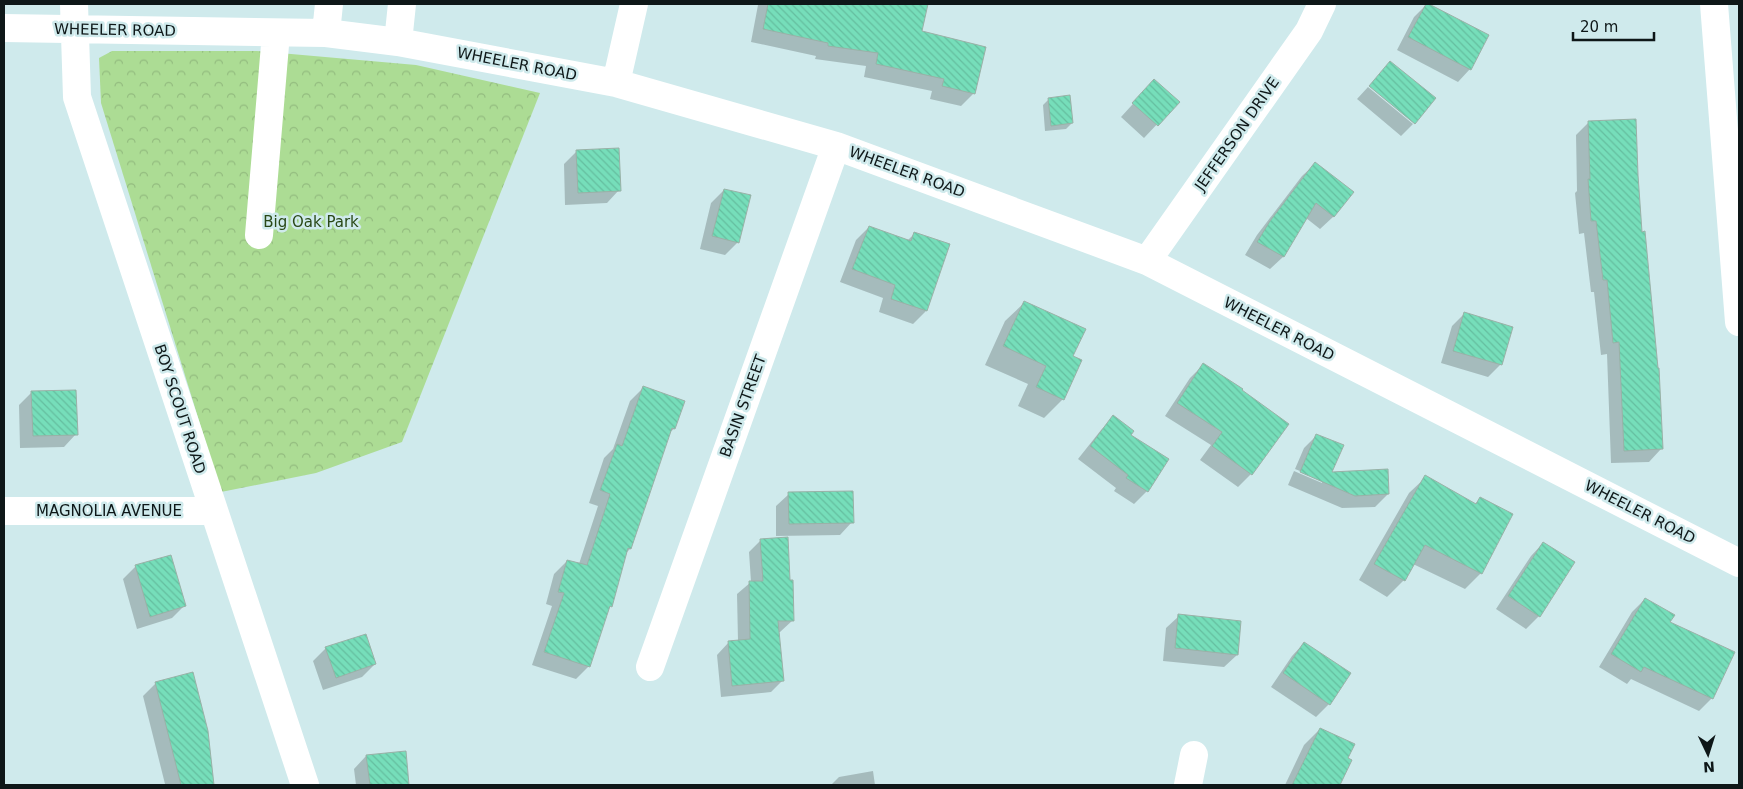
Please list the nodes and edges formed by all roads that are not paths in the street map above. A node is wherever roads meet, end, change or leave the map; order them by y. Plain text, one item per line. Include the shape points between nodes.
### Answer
1 (329, 4) edge
2 (402, 4) edge
3 (634, 4) edge
4 (1322, 4) edge
5 (1714, 4) edge
6 (75, 17) edge
7 (4, 28) edge
8 (276, 32) junction
9 (326, 33) junction
10 (398, 42) junction
11 (616, 83) junction
12 (836, 146) junction
13 (259, 235) dead end
14 (1147, 262) junction
15 (1739, 322) edge
16 (4, 511) edge
17 (214, 511) junction
18 (1739, 562) edge
19 (650, 667) dead end
20 (1194, 755) dead end
21 (305, 785) edge
22 (1188, 785) edge

1 - 9 street
2 - 10 street
3 - 11 street
4 - 14 street, JEFFERSON DRIVE via 1309,31
5 - 15 street
6 - 7 street, WHEELER ROAD
6 - 8 street, WHEELER ROAD
6 - 17 street, BOY SCOUT ROAD via 77,97
8 - 9 street, WHEELER ROAD
8 - 13 street
9 - 10 street, WHEELER ROAD
10 - 11 street, WHEELER ROAD
11 - 12 street, WHEELER ROAD
12 - 14 street, WHEELER ROAD
12 - 19 street, BASIN STREET
14 - 18 street, WHEELER ROAD
16 - 17 street, MAGNOLIA AVENUE
17 - 21 street, BOY SCOUT ROAD
20 - 22 street

